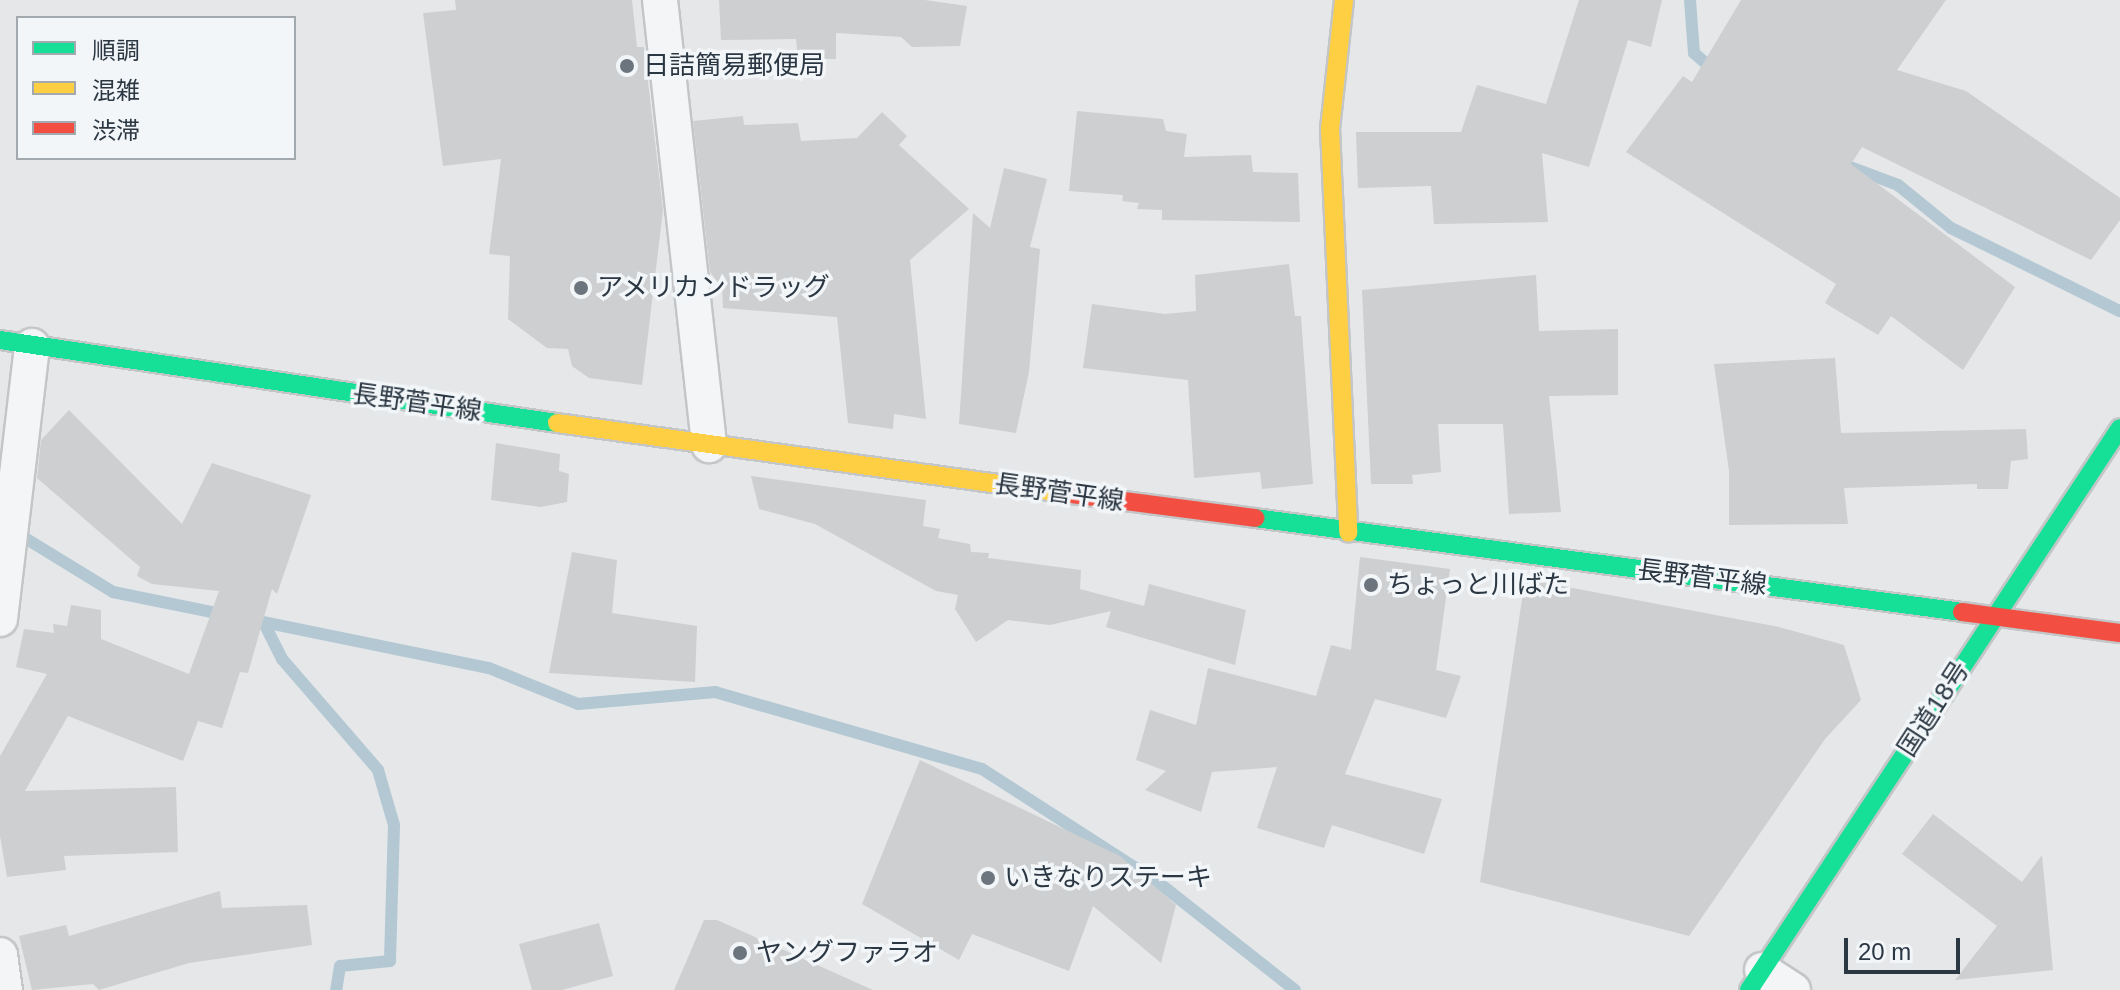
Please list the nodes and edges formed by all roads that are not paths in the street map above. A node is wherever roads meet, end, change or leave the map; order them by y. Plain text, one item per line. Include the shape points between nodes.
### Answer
1 (660, 0) edge
2 (1344, 0) edge
3 (16, 343) edge
4 (2120, 428) edge
5 (709, 445) junction
6 (1348, 533) junction
7 (1996, 615) junction
8 (0, 619) edge
9 (2120, 633) edge
10 (0, 955) edge
11 (1756, 980) edge
12 (5, 990) edge
13 (1793, 990) edge

1 - 5 street
2 - 6 main road via 1330,129
3 - 5 main road, 長野菅平線
3 - 8 street
4 - 7 main road, 国道18号
5 - 6 main road, 長野菅平線
6 - 7 main road, 長野菅平線
7 - 9 main road, 長野菅平線
7 - 11 main road, 国道18号
10 - 12 street
11 - 13 street

